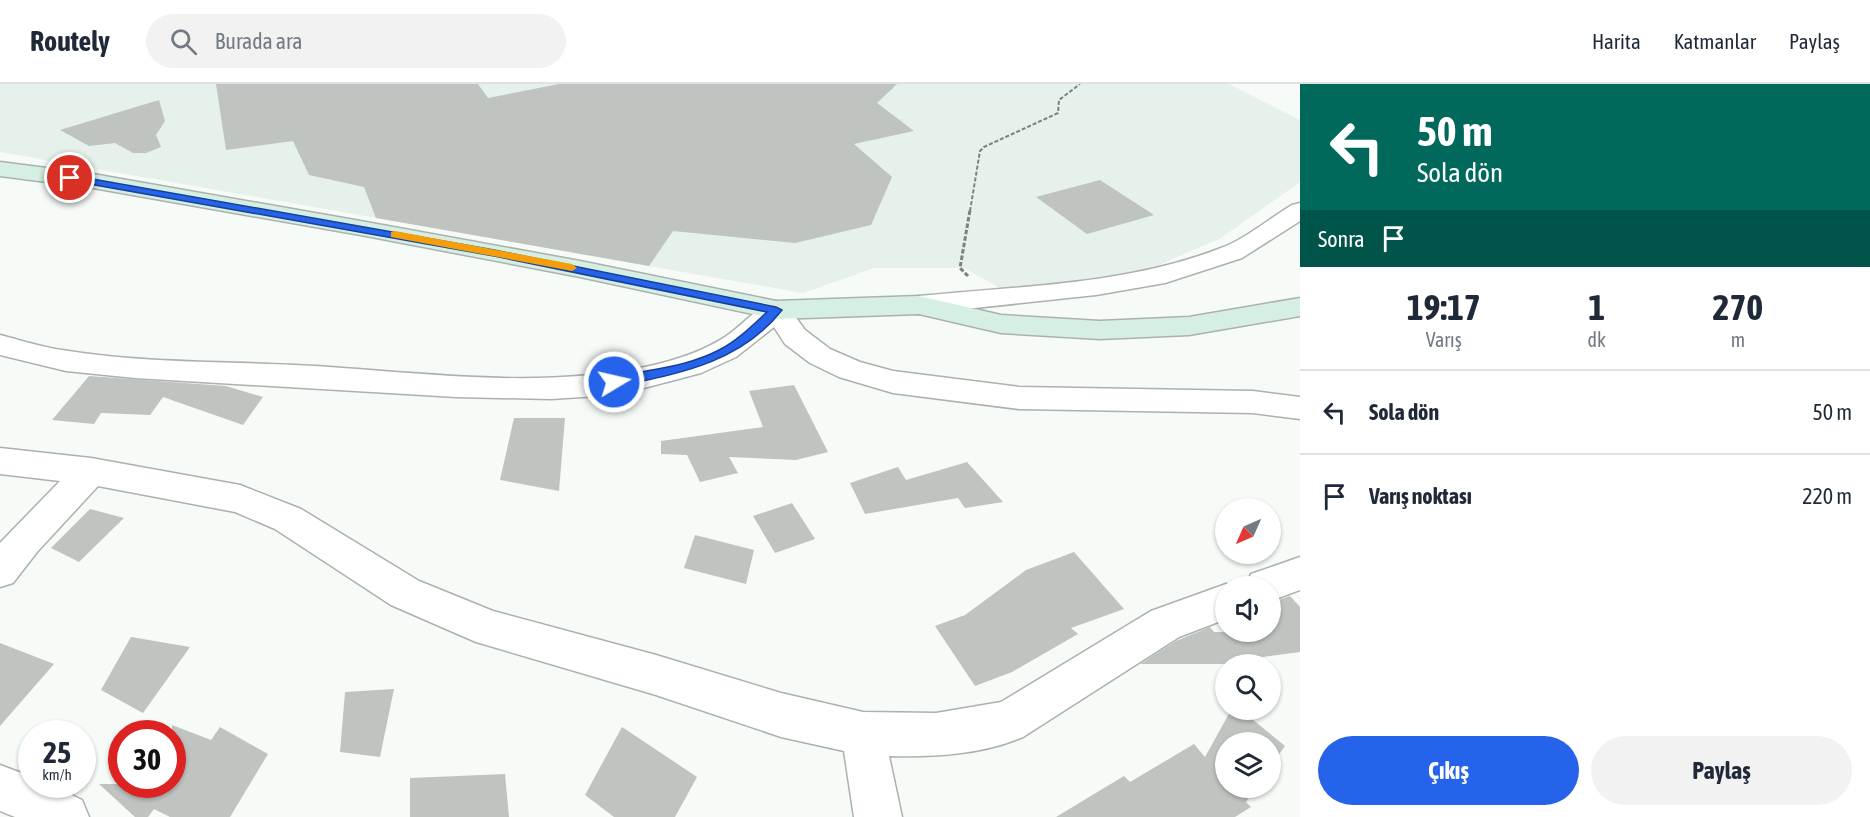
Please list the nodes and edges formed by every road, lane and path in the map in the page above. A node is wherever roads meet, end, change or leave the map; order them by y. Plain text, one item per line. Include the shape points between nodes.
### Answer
1 (1080, 84) edge
2 (0, 169) edge
3 (1300, 210) edge
4 (1002, 296) junction
5 (919, 305) junction
6 (1300, 306) edge
7 (776, 310) junction
8 (0, 345) edge
9 (1300, 408) edge
10 (0, 460) edge
11 (92, 471) junction
12 (0, 571) edge
13 (1300, 573) edge
14 (1281, 580) edge
15 (1215, 605) edge
16 (863, 734) junction
17 (0, 788) edge
18 (65, 817) edge
19 (878, 817) edge

1 - 4 path via 1059,100 1058,113 980,151 960,268
2 - 7 main road via 93,181 366,229
3 - 4 street via 1233,253 1166,275
4 - 5 street
5 - 6 main road via 1001,324 1100,330 1189,326
5 - 7 main road
7 - 8 street via 724,353 690,366 597,385 516,389 73,362
7 - 9 street via 795,338 820,356 850,370 893,382 1019,398 1253,402
10 - 11 street
11 - 12 street
11 - 16 street via 240,499 288,519 405,593 490,629 781,715
13 - 14 street
15 - 16 street via 1165,624 1008,722 936,735
16 - 19 street
17 - 18 street

